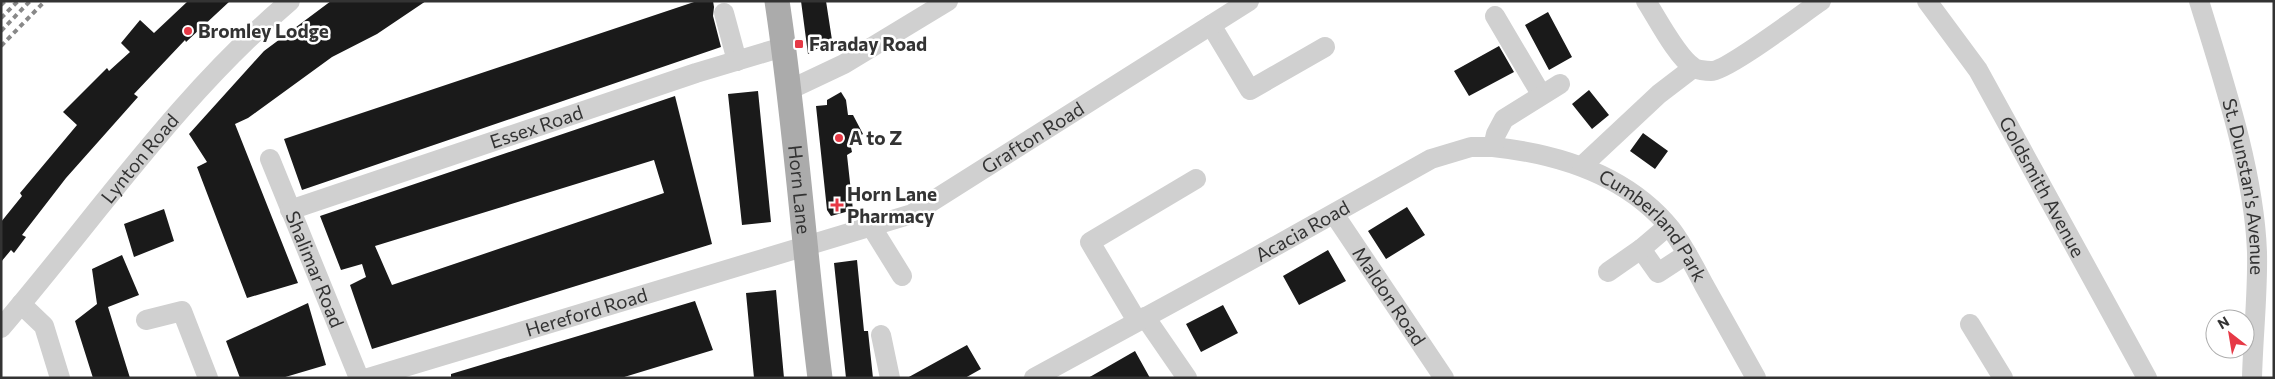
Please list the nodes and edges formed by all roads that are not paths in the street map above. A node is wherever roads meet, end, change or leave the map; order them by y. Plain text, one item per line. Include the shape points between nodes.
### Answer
1 (290, 1) edge
2 (777, 1) edge
3 (948, 1) edge
4 (1248, 1) edge
5 (1646, 1) edge
6 (1821, 1) edge
7 (1927, 1) edge
8 (2199, 1) edge
9 (724, 14) dead end
10 (1495, 16) dead end
11 (1211, 25) junction
12 (784, 47) junction
13 (1325, 47) dead end
14 (737, 61) junction
15 (1693, 68) junction
16 (1560, 84) dead end
17 (789, 90) junction
18 (1541, 94) junction
19 (1492, 147) junction
20 (270, 159) dead end
21 (1582, 166) junction
22 (1196, 179) dead end
23 (290, 210) junction
24 (1334, 214) junction
25 (871, 226) junction
26 (1668, 226) junction
27 (804, 245) junction
28 (1641, 249) junction
29 (1687, 254) junction
30 (1608, 272) dead end
31 (902, 276) dead end
32 (21, 304) junction
33 (1141, 319) junction
34 (146, 320) dead end
35 (1970, 324) dead end
36 (1, 328) edge
37 (881, 335) dead end
38 (60, 378) edge
39 (208, 378) edge
40 (359, 378) edge
41 (368, 378) edge
42 (820, 378) edge
43 (890, 378) edge
44 (1034, 378) edge
45 (1187, 378) edge
46 (1444, 378) edge
47 (1756, 378) edge
48 (2003, 378) edge
49 (2147, 378) edge
50 (2252, 378) edge

1 - 32 street, Lynton Road via 253,33 172,119
2 - 12 main road, Horn Lane
3 - 17 street via 844,64
4 - 11 street, Grafton Road
5 - 15 street
6 - 15 street via 1724,67 1712,71
7 - 49 street, Goldsmith Avenue via 1978,70
8 - 50 street, St. Dunstan's Avenue via 2238,133 2252,209 2257,252
9 - 14 street
10 - 18 street
11 - 13 street via 1250,90
11 - 25 street, Grafton Road via 912,214
12 - 14 street, Essex Road
12 - 17 main road, Horn Lane
14 - 23 street, Essex Road
15 - 21 street via 1659,94
16 - 18 street
17 - 27 main road, Horn Lane
18 - 19 street via 1504,119
19 - 21 street, Cumberland Park via 1522,150
19 - 24 street, Acacia Road via 1471,147 1431,159
20 - 23 street, Shalimar Road
21 - 26 street, Cumberland Park via 1630,192
22 - 33 street via 1090,242
23 - 40 street, Shalimar Road
24 - 33 street, Acacia Road
24 - 46 street, Maldon Road
25 - 27 street, Grafton Road
25 - 31 street
26 - 28 street
26 - 29 street, Cumberland Park
27 - 41 street, Hereford Road
27 - 42 main road, Horn Lane
28 - 29 street via 1658,273
28 - 30 street
29 - 47 street, Cumberland Park
32 - 36 street, Lynton Road
32 - 38 street via 44,326
33 - 44 street, Acacia Road
33 - 45 street
34 - 39 street via 182,311
35 - 48 street
37 - 43 street

